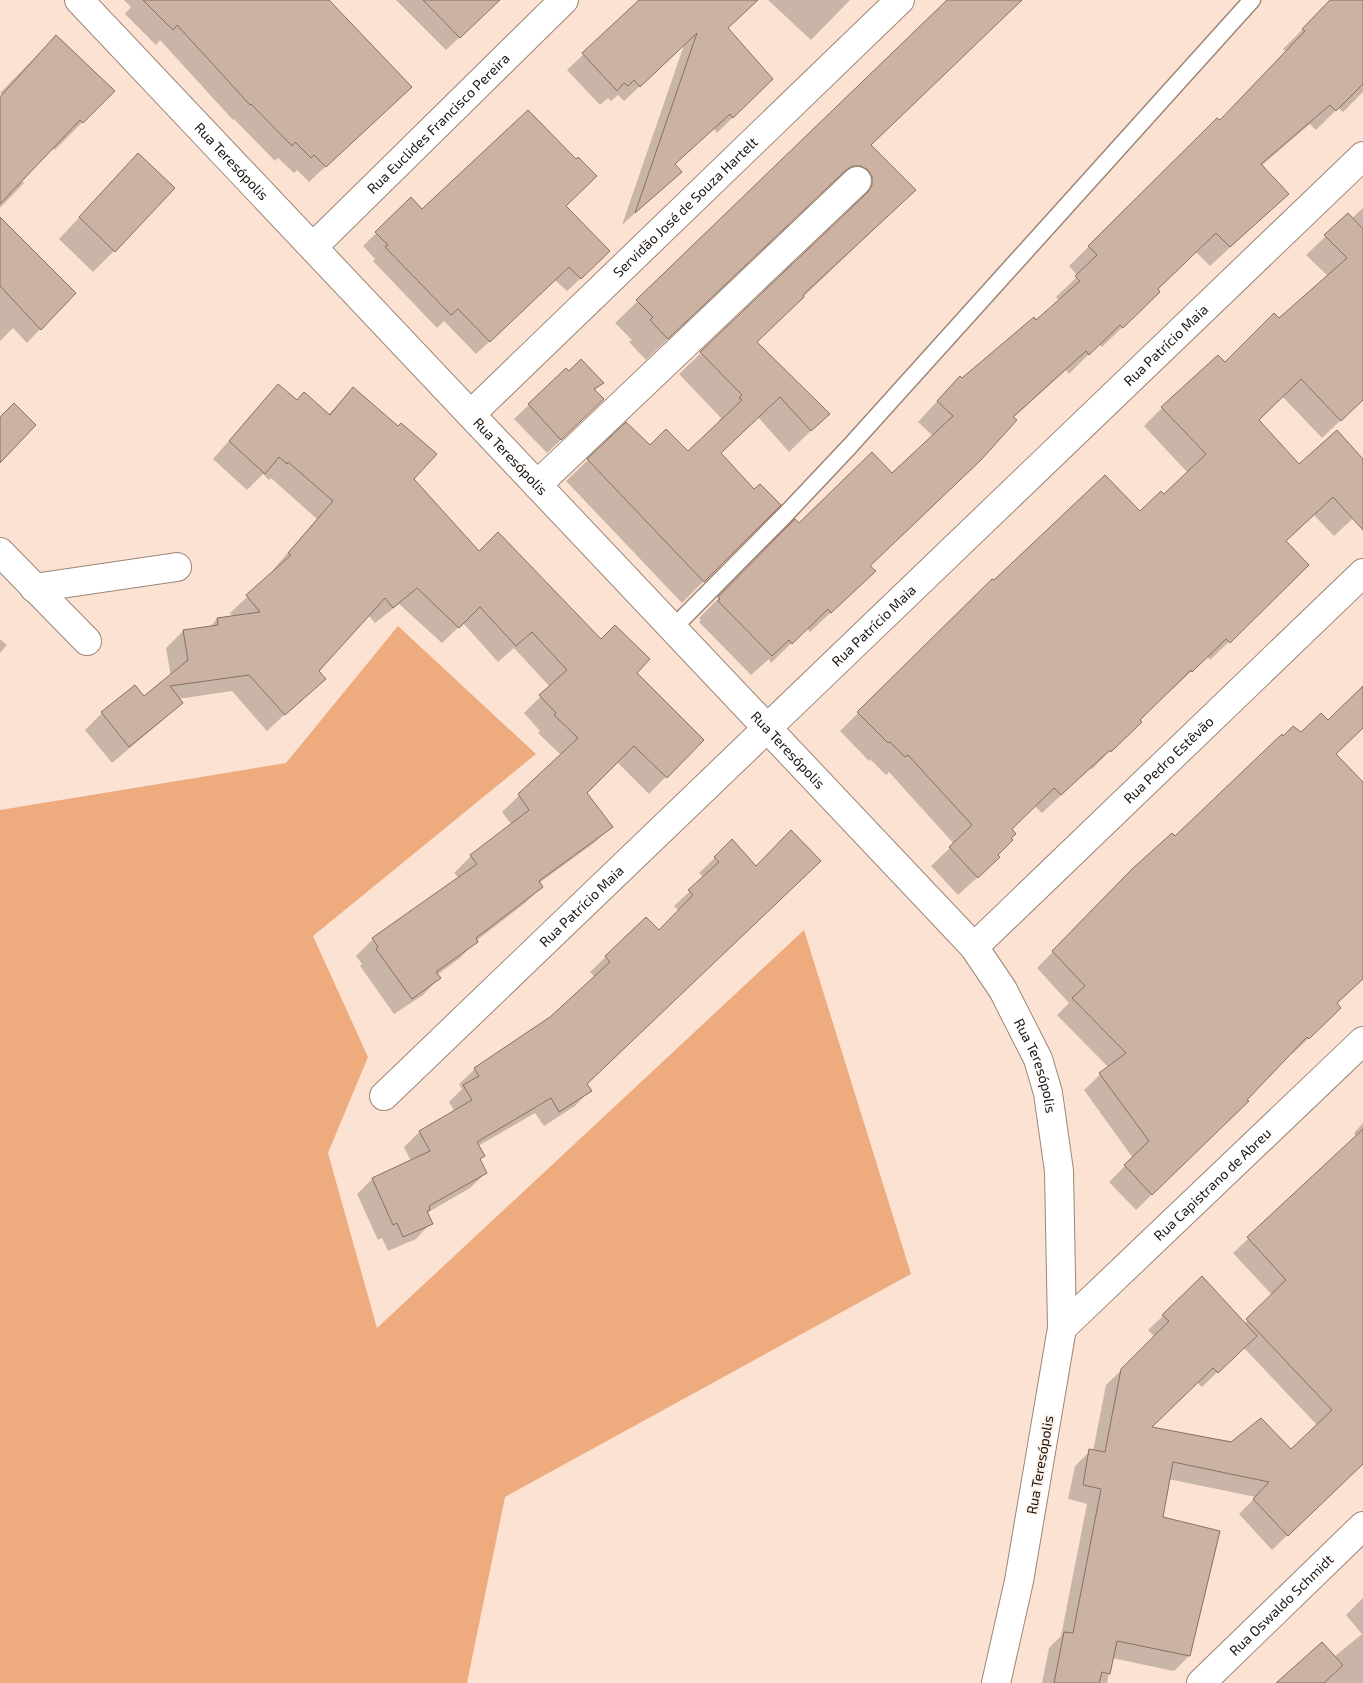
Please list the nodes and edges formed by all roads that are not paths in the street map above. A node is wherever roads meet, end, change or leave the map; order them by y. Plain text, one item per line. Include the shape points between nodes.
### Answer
1 (79, 0) edge
2 (564, 0) edge
3 (900, 0) edge
4 (1252, 0) edge
5 (1363, 156) edge
6 (857, 181) dead end
7 (313, 248) junction
8 (471, 414) junction
9 (537, 484) junction
10 (0, 552) edge
11 (176, 566) dead end
12 (1363, 574) edge
13 (34, 588) junction
14 (672, 628) junction
15 (86, 641) dead end
16 (767, 728) junction
17 (974, 947) junction
18 (1363, 1041) edge
19 (384, 1096) dead end
20 (1062, 1328) junction
21 (1363, 1526) edge
22 (996, 1683) edge
23 (1201, 1683) edge

1 - 7 street, Rua Teresópolis
2 - 7 street, Rua Euclides Francisco Pereira
3 - 8 street, Servidão José de Souza Hartelt
4 - 14 lane via 850,446
5 - 16 street, Rua Patrício Maia
6 - 9 street
7 - 8 street, Rua Teresópolis
8 - 9 street, Rua Teresópolis
9 - 14 street, Rua Teresópolis
10 - 13 street
11 - 13 street
12 - 17 street, Rua Pedro Estêvão
13 - 15 street
14 - 16 street, Rua Teresópolis
16 - 17 street, Rua Teresópolis
16 - 19 street, Rua Patrício Maia
17 - 20 street, Rua Teresópolis via 1003,990 1024,1031 1038,1059 1048,1093 1059,1171
18 - 20 street, Rua Capistrano de Abreu
20 - 22 street, Rua Teresópolis via 1019,1581
21 - 23 street, Rua Oswaldo Schmidt

